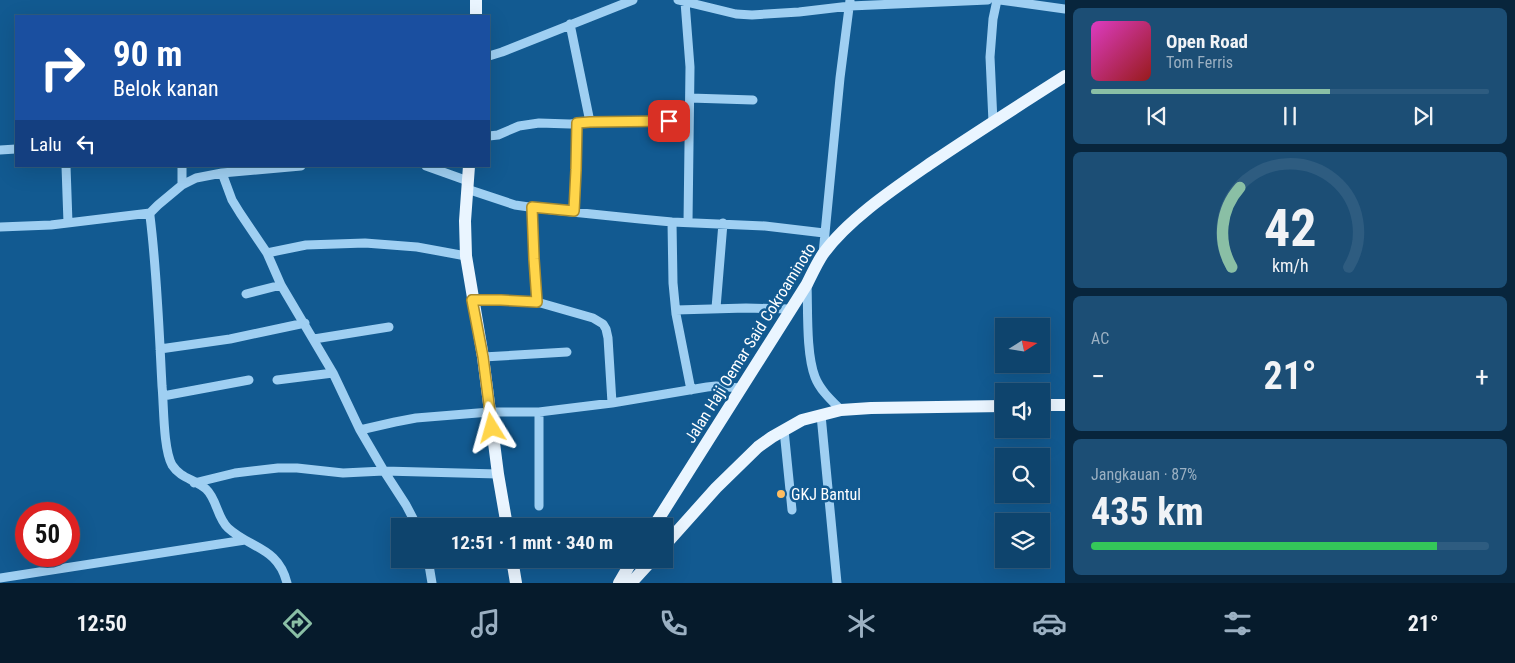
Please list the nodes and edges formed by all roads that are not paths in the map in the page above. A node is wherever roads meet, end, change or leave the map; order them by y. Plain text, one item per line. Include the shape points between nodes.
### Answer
1 (476, 0) edge
2 (632, 0) edge
3 (988, 0) edge
4 (999, 0) edge
5 (681, 1) edge
6 (850, 3) edge
7 (1065, 8) edge
8 (476, 15) edge
9 (570, 24) junction
10 (490, 56) edge
11 (1065, 76) edge
12 (690, 98) junction
13 (753, 100) dead end
14 (689, 121) junction
15 (590, 122) junction
16 (993, 122) junction
17 (577, 123) junction
18 (490, 136) edge
19 (15, 149) edge
20 (0, 150) edge
21 (66, 167) edge
22 (182, 167) edge
23 (291, 167) edge
24 (428, 167) edge
25 (469, 167) edge
26 (222, 174) junction
27 (182, 185) junction
28 (468, 185) junction
29 (532, 207) junction
30 (574, 211) junction
31 (150, 214) junction
32 (672, 222) junction
33 (688, 222) junction
34 (68, 223) junction
35 (723, 223) junction
36 (0, 227) edge
37 (824, 233) junction
38 (267, 253) junction
39 (823, 254) junction
40 (466, 256) junction
41 (807, 284) junction
42 (281, 285) junction
43 (246, 294) dead end
44 (472, 300) junction
45 (537, 302) junction
46 (716, 308) junction
47 (790, 309) junction
48 (676, 310) junction
49 (305, 323) junction
50 (389, 327) dead end
51 (314, 339) junction
52 (160, 350) junction
53 (567, 352) dead end
54 (483, 357) junction
55 (333, 373) junction
56 (249, 380) dead end
57 (277, 380) dead end
58 (740, 388) junction
59 (691, 390) junction
60 (163, 396) junction
61 (612, 403) junction
62 (1050, 405) edge
63 (1065, 405) edge
64 (995, 406) edge
65 (841, 410) junction
66 (490, 412) junction
67 (539, 412) junction
68 (821, 414) junction
69 (360, 430) junction
70 (784, 430) junction
71 (384, 471) junction
72 (498, 474) junction
73 (194, 483) junction
74 (539, 506) dead end
75 (792, 510) dead end
76 (413, 518) edge
77 (506, 518) edge
78 (659, 518) edge
79 (673, 536) edge
80 (245, 540) junction
81 (430, 568) edge
82 (514, 568) edge
83 (628, 568) edge
84 (645, 568) edge
85 (0, 578) edge
86 (287, 583) edge
87 (432, 583) edge
88 (516, 583) edge
89 (619, 583) edge
90 (631, 583) edge
91 (837, 583) edge

1 - 8 main road
2 - 9 street
3 - 6 street
4 - 7 street
4 - 16 street via 993,19 990,56
5 - 6 street via 752,15 799,12
5 - 12 street via 690,67
6 - 37 street
9 - 10 street
9 - 15 street
11 - 16 main road, Jalan Haji Oemar Said Cokroaminoto
12 - 13 street
12 - 14 street
14 - 15 street
14 - 33 street
15 - 17 street
16 - 39 main road, Jalan Haji Oemar Said Cokroaminoto via 878,201
17 - 18 street via 539,123
17 - 30 street
19 - 20 street
21 - 34 street
22 - 27 street
23 - 26 street
24 - 28 street
25 - 28 main road
26 - 27 street via 196,178
26 - 38 street via 232,200
27 - 31 street
28 - 29 street via 515,205
28 - 40 main road
29 - 30 street
29 - 45 street
30 - 32 street
31 - 34 street
31 - 52 street
32 - 33 street
32 - 48 street
33 - 35 street
34 - 36 street
35 - 37 street
35 - 46 street
37 - 39 street
38 - 40 street via 306,245 365,243
38 - 42 street
39 - 41 main road, Jalan Haji Oemar Said Cokroaminoto
40 - 44 main road
41 - 47 main road, Jalan Haji Oemar Said Cokroaminoto
41 - 65 street via 810,360 815,378 826,396
42 - 43 street
42 - 49 street
44 - 45 street
44 - 54 main road
45 - 61 street via 593,318 603,324 609,345
46 - 47 street
46 - 48 street
47 - 58 main road, Jalan Haji Oemar Said Cokroaminoto
48 - 59 street
49 - 51 street
49 - 52 street
50 - 51 street
51 - 55 street
52 - 60 street
53 - 54 street
54 - 66 main road
55 - 57 street
55 - 69 street
56 - 60 street
58 - 59 street via 716,386
58 - 78 main road, Jalan Haji Oemar Said Cokroaminoto
59 - 61 street
60 - 73 street via 168,455 177,471
61 - 67 street
62 - 63 main road
64 - 65 main road
65 - 68 main road
66 - 67 street
66 - 69 street via 416,418
66 - 72 main road
67 - 74 street
68 - 70 main road
68 - 91 street
69 - 71 street
70 - 75 street
70 - 79 main road via 751,454
71 - 72 street
71 - 73 street via 343,473 278,468
71 - 76 street
72 - 77 main road
73 - 80 street via 207,490 228,529
80 - 85 street
80 - 86 street via 276,559
81 - 87 street
82 - 88 main road
83 - 89 main road
84 - 90 main road

